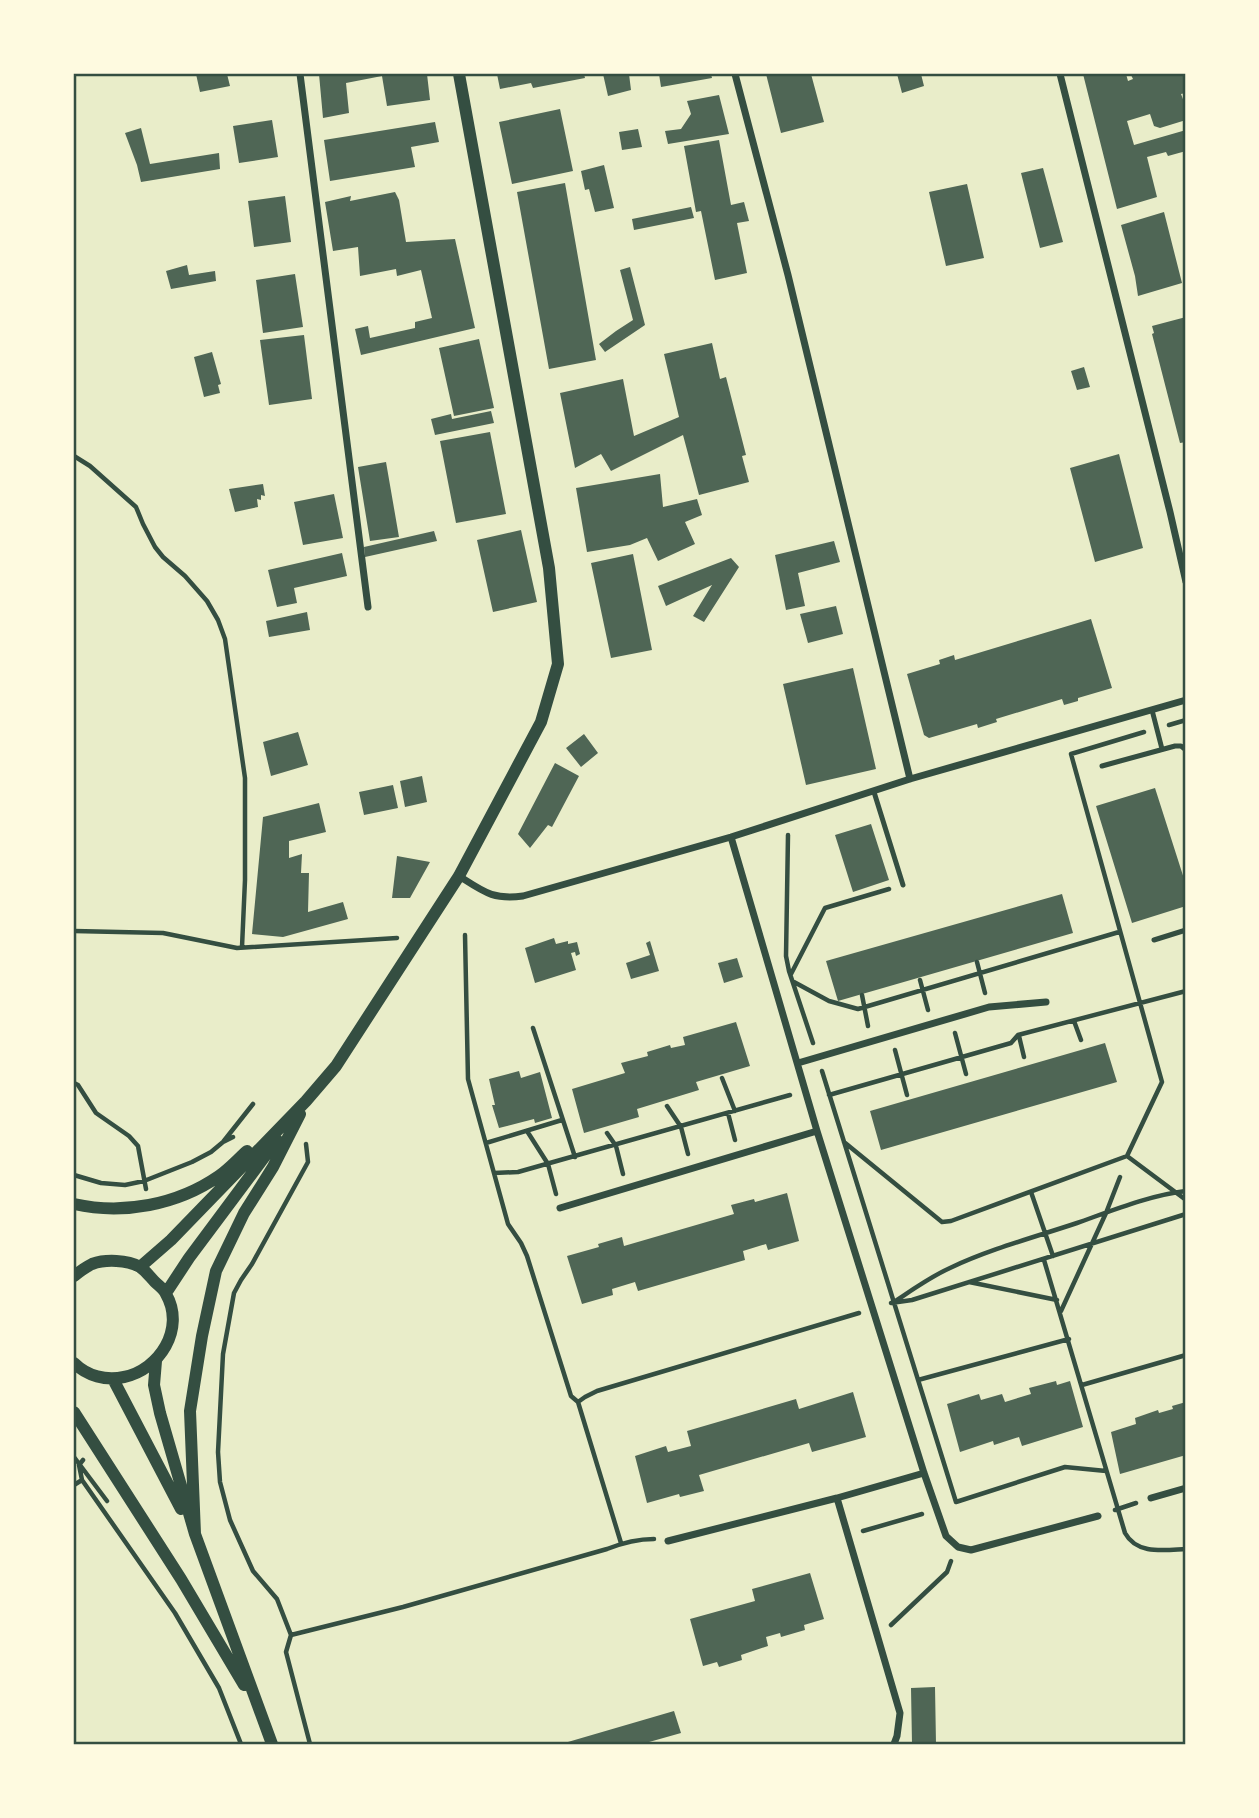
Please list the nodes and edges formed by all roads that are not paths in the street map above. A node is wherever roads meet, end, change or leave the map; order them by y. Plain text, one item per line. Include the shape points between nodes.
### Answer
1 (300, 74) edge
2 (459, 74) edge
3 (735, 74) edge
4 (1059, 74) edge
5 (1185, 582) edge
6 (368, 607) dead end
7 (1185, 700) edge
8 (1152, 710) junction
9 (1163, 749) junction
10 (1185, 750) edge
11 (1102, 765) dead end
12 (909, 779) junction
13 (874, 792) junction
14 (731, 837) junction
15 (459, 876) junction
16 (903, 885) road end
17 (1185, 930) edge
18 (1154, 940) dead end
19 (1046, 1002) dead end
20 (798, 1063) junction
21 (306, 1101) junction
22 (817, 1131) junction
23 (74, 1204) edge
24 (560, 1208) road end
25 (140, 1267) junction
26 (77, 1269) edge
27 (166, 1293) junction
28 (156, 1361) junction
29 (74, 1363) edge
30 (113, 1379) junction
31 (74, 1412) edge
32 (923, 1473) junction
33 (1185, 1488) edge
34 (836, 1498) junction
35 (1151, 1498) dead end
36 (1098, 1516) dead end
37 (195, 1534) junction
38 (668, 1541) road end
39 (259, 1710) junction
40 (272, 1745) edge
41 (894, 1745) edge

1 - 6 street
2 - 15 street via 549,568 558,664 541,722
3 - 12 street
4 - 5 street
7 - 8 street
8 - 9 lane
8 - 12 street
9 - 10 lane via 1181,746
9 - 11 lane
12 - 13 street
13 - 14 street
13 - 16 lane
14 - 15 street via 523,896 487,894
14 - 20 street
15 - 21 street via 336,1066
17 - 18 lane
19 - 20 street via 989,1007
20 - 22 street
21 - 23 street via 220,1175 186,1194 131,1208
21 - 25 street
21 - 27 street
21 - 37 street via 216,1271 190,1411
22 - 24 street
22 - 32 street
25 - 26 street via 116,1261
25 - 27 street
27 - 28 street via 172,1328
28 - 30 street via 136,1374
28 - 37 street via 156,1395
29 - 30 street via 94,1376
30 - 37 street
31 - 39 street
32 - 34 street
32 - 36 street via 946,1536 958,1547 971,1550
33 - 35 street
34 - 38 street
34 - 41 street via 900,1713
37 - 39 street
39 - 40 street

